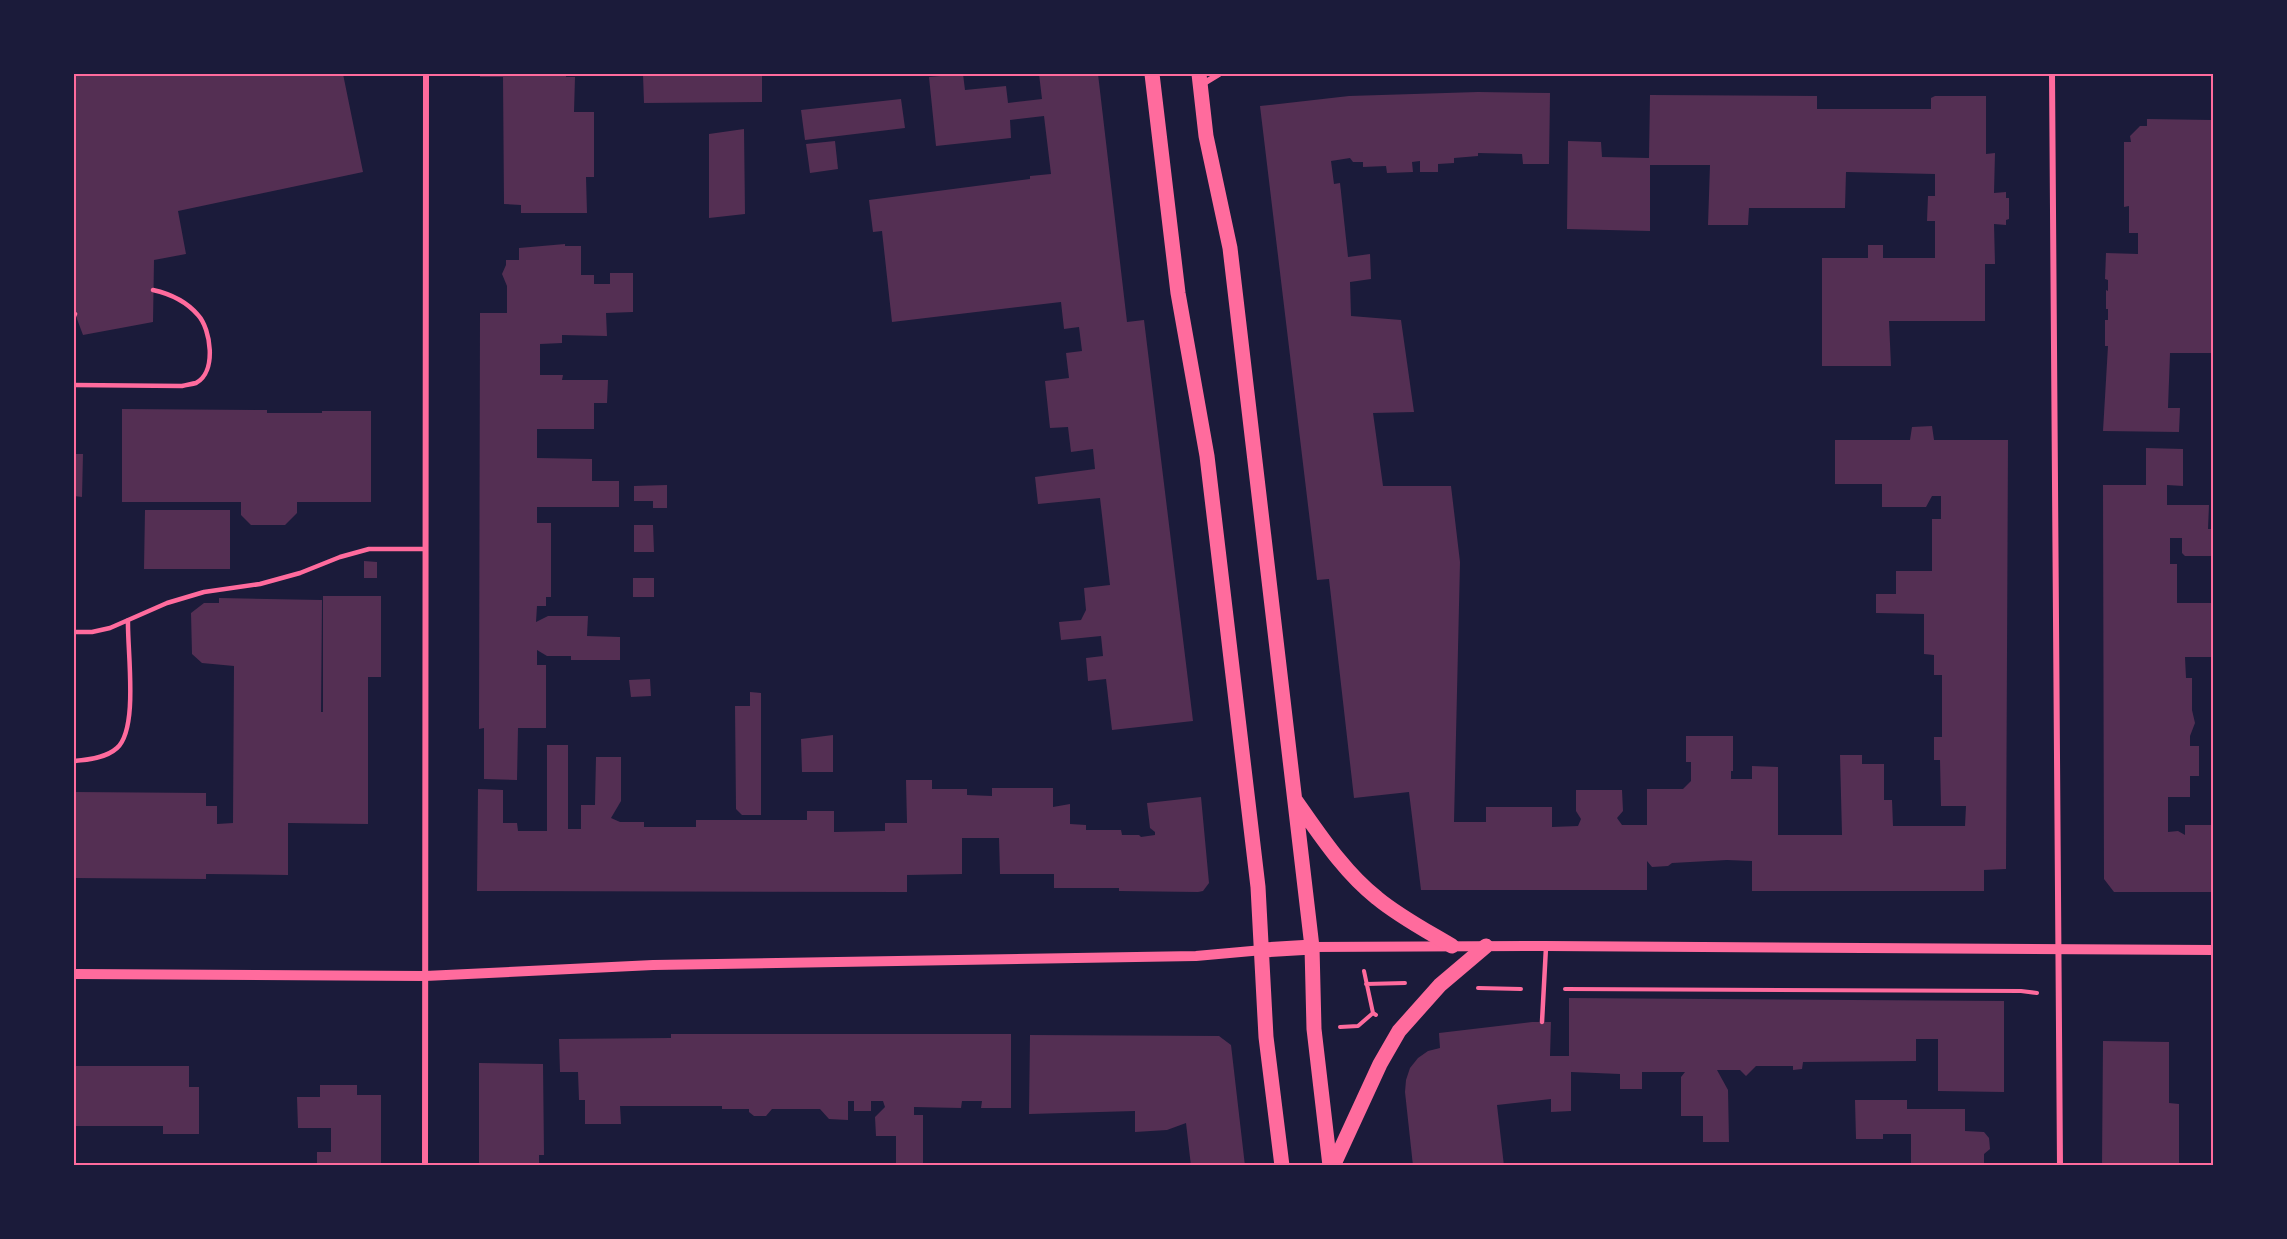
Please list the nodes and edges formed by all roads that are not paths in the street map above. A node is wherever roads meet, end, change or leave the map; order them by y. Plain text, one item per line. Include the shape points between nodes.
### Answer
1 (426, 74) edge
2 (1152, 74) edge
3 (1220, 74) edge
4 (2052, 74) edge
5 (1200, 79) edge
6 (153, 290) dead end
7 (74, 385) edge
8 (424, 549) junction
9 (128, 620) junction
10 (74, 632) edge
11 (74, 761) edge
12 (1295, 799) junction
13 (1452, 946) junction
14 (1486, 946) junction
15 (1546, 946) junction
16 (1312, 947) junction
17 (2057, 949) junction
18 (1263, 950) junction
19 (2214, 950) edge
20 (74, 974) edge
21 (425, 976) junction
22 (1542, 1022) dead end
23 (425, 1166) edge
24 (1282, 1166) edge
25 (1332, 1166) edge
26 (2060, 1166) edge

1 - 8 street
2 - 18 main road via 1178,293 1208,456
3 - 5 street
4 - 17 street
5 - 12 main road via 1206,136 1230,248
6 - 7 lane via 186,303 206,326 210,343 203,376 182,386
8 - 9 lane via 369,549 260,584 204,592
8 - 21 street
9 - 10 lane via 92,632
9 - 11 lane via 127,734 118,748 105,755
12 - 13 main road via 1363,886
12 - 16 main road
13 - 14 street
13 - 16 street
14 - 15 street
14 - 25 main road via 1440,985 1399,1031
15 - 17 street
15 - 22 lane
16 - 18 main road
16 - 25 main road via 1314,1029
17 - 19 street
17 - 26 street
18 - 21 street via 1196,956 663,965
18 - 24 main road via 1266,1037
20 - 21 street
21 - 23 street

